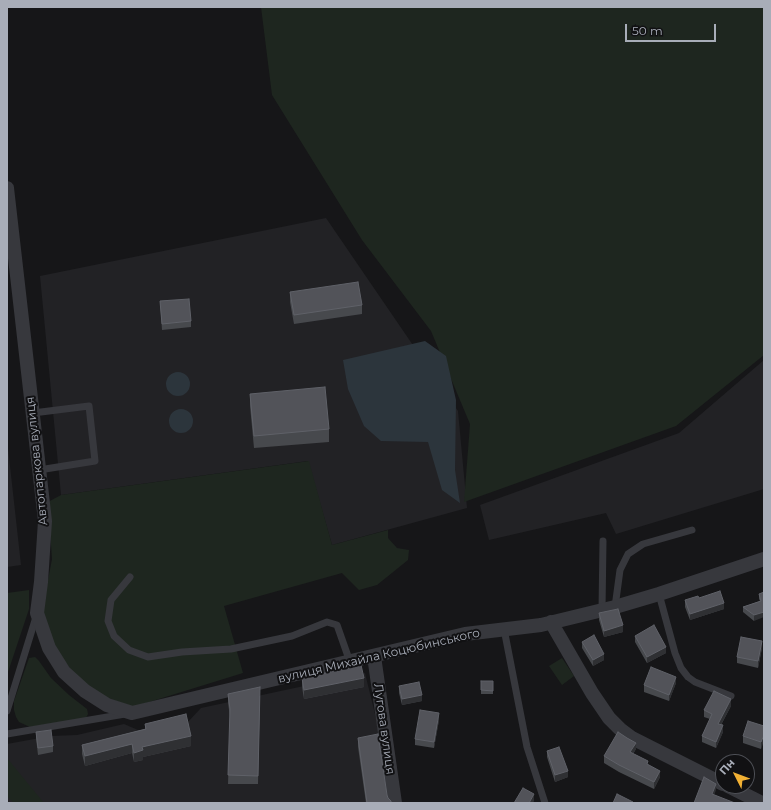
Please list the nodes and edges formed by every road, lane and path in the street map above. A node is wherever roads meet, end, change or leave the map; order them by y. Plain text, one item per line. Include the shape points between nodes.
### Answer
1 (7, 188) edge
2 (33, 413) junction
3 (39, 470) junction
4 (692, 530) dead end
5 (603, 541) dead end
6 (764, 559) edge
7 (130, 577) dead end
8 (660, 594) junction
9 (609, 608) junction
10 (37, 613) junction
11 (551, 622) junction
12 (504, 629) junction
13 (374, 656) junction
14 (350, 662) junction
15 (731, 696) dead end
16 (7, 711) edge
17 (132, 713) junction
18 (7, 734) edge
19 (715, 780) edge
20 (744, 794) edge
21 (394, 803) edge
22 (545, 803) edge
23 (762, 803) edge

1 - 2 street, Автопаркова вулиця
2 - 3 street, Автопаркова вулиця
2 - 3 lane via 89,406 95,461
3 - 10 street, Автопаркова вулиця via 45,521
4 - 9 lane via 643,544 628,554 620,570
5 - 9 lane
6 - 8 street, вулиця Михайла Коцюбинського
7 - 14 lane via 111,600 108,621 114,636 129,650 148,657 231,649 292,636 327,622 337,625
8 - 9 street, вулиця Михайла Коцюбинського
8 - 15 lane via 681,668 695,682
9 - 11 street, вулиця Михайла Коцюбинського
10 - 16 lane
10 - 17 street, Автопаркова вулиця via 49,648 64,672 85,691 107,705
11 - 12 street, вулиця Михайла Коцюбинського
11 - 19 street via 592,693 620,729 632,738
12 - 13 street, вулиця Михайла Коцюбинського via 465,634
12 - 22 lane via 527,747
13 - 14 street, вулиця Михайла Коцюбинського
13 - 21 street, Лугова вулиця
14 - 17 street, вулиця Михайла Коцюбинського
17 - 18 lane
20 - 23 street

